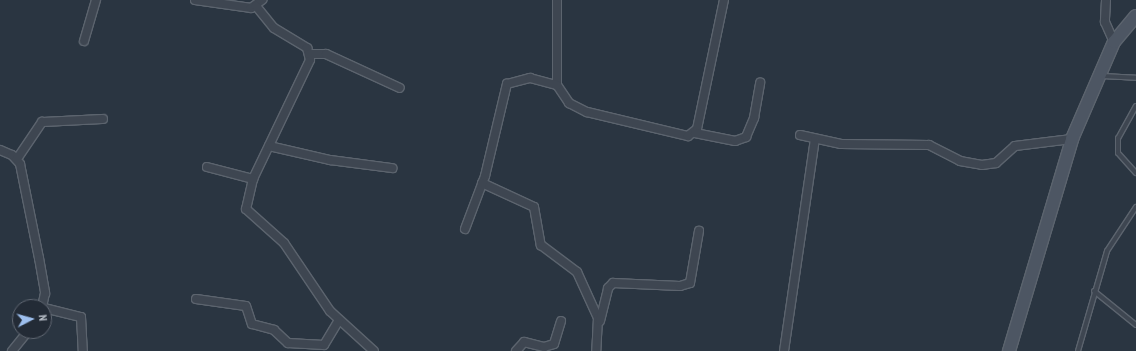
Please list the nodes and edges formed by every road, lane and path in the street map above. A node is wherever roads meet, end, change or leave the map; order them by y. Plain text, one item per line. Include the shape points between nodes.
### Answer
1 (96, 0) edge
2 (195, 0) edge
3 (262, 0) edge
4 (558, 0) edge
5 (724, 0) edge
6 (1106, 0) edge
7 (208, 2) edge
8 (256, 6) junction
9 (1136, 16) edge
10 (84, 41) dead end
11 (1114, 42) junction
12 (310, 54) junction
13 (1100, 75) junction
14 (1136, 78) edge
15 (760, 83) dead end
16 (556, 85) junction
17 (400, 88) dead end
18 (1136, 106) edge
19 (103, 119) dead end
20 (695, 134) junction
21 (800, 136) dead end
22 (815, 139) junction
23 (1072, 139) junction
24 (269, 146) junction
25 (0, 150) edge
26 (17, 159) junction
27 (207, 167) dead end
28 (392, 168) dead end
29 (1136, 173) edge
30 (253, 180) junction
31 (482, 183) junction
32 (1136, 207) edge
33 (466, 229) dead end
34 (699, 231) dead end
35 (1094, 291) junction
36 (44, 299) edge
37 (196, 299) dead end
38 (52, 309) edge
39 (339, 320) junction
40 (561, 321) dead end
41 (600, 322) junction
42 (1136, 325) edge
43 (22, 339) edge
44 (12, 351) edge
45 (83, 351) edge
46 (374, 351) edge
47 (516, 351) edge
48 (596, 351) edge
49 (784, 351) edge
50 (1009, 351) edge
51 (1078, 351) edge

1 - 10 street
2 - 7 street
3 - 8 street
4 - 16 street
5 - 20 street
6 - 11 street via 1105,22
7 - 8 street
8 - 12 street via 274,28 304,44
9 - 11 street
11 - 13 street
12 - 17 street via 326,54
12 - 24 street via 308,67
13 - 14 lane via 1115,79
13 - 23 street
15 - 20 street via 754,118 746,137 735,142
16 - 20 street via 563,97 579,109 664,132 688,136
16 - 31 street via 530,78 507,84
18 - 29 lane via 1124,124 1118,153
19 - 26 street via 42,122
21 - 22 street
22 - 23 street via 850,144 929,145 960,161 982,165 996,163 1015,146
22 - 49 street
23 - 50 street
24 - 28 street via 330,160
24 - 30 street
25 - 26 street
26 - 36 street via 39,258
27 - 30 street
30 - 39 street via 246,205 249,215 279,237
31 - 33 street
31 - 41 street via 534,207 541,245 577,272
32 - 35 lane via 1107,251
34 - 41 street via 690,283 680,286 613,283 608,288
35 - 42 lane
35 - 51 lane
37 - 39 street via 246,306 252,324 274,330 288,343 324,345
38 - 45 street via 81,317
39 - 46 street
40 - 47 street via 554,344 544,347 524,342
41 - 48 street
43 - 44 street

